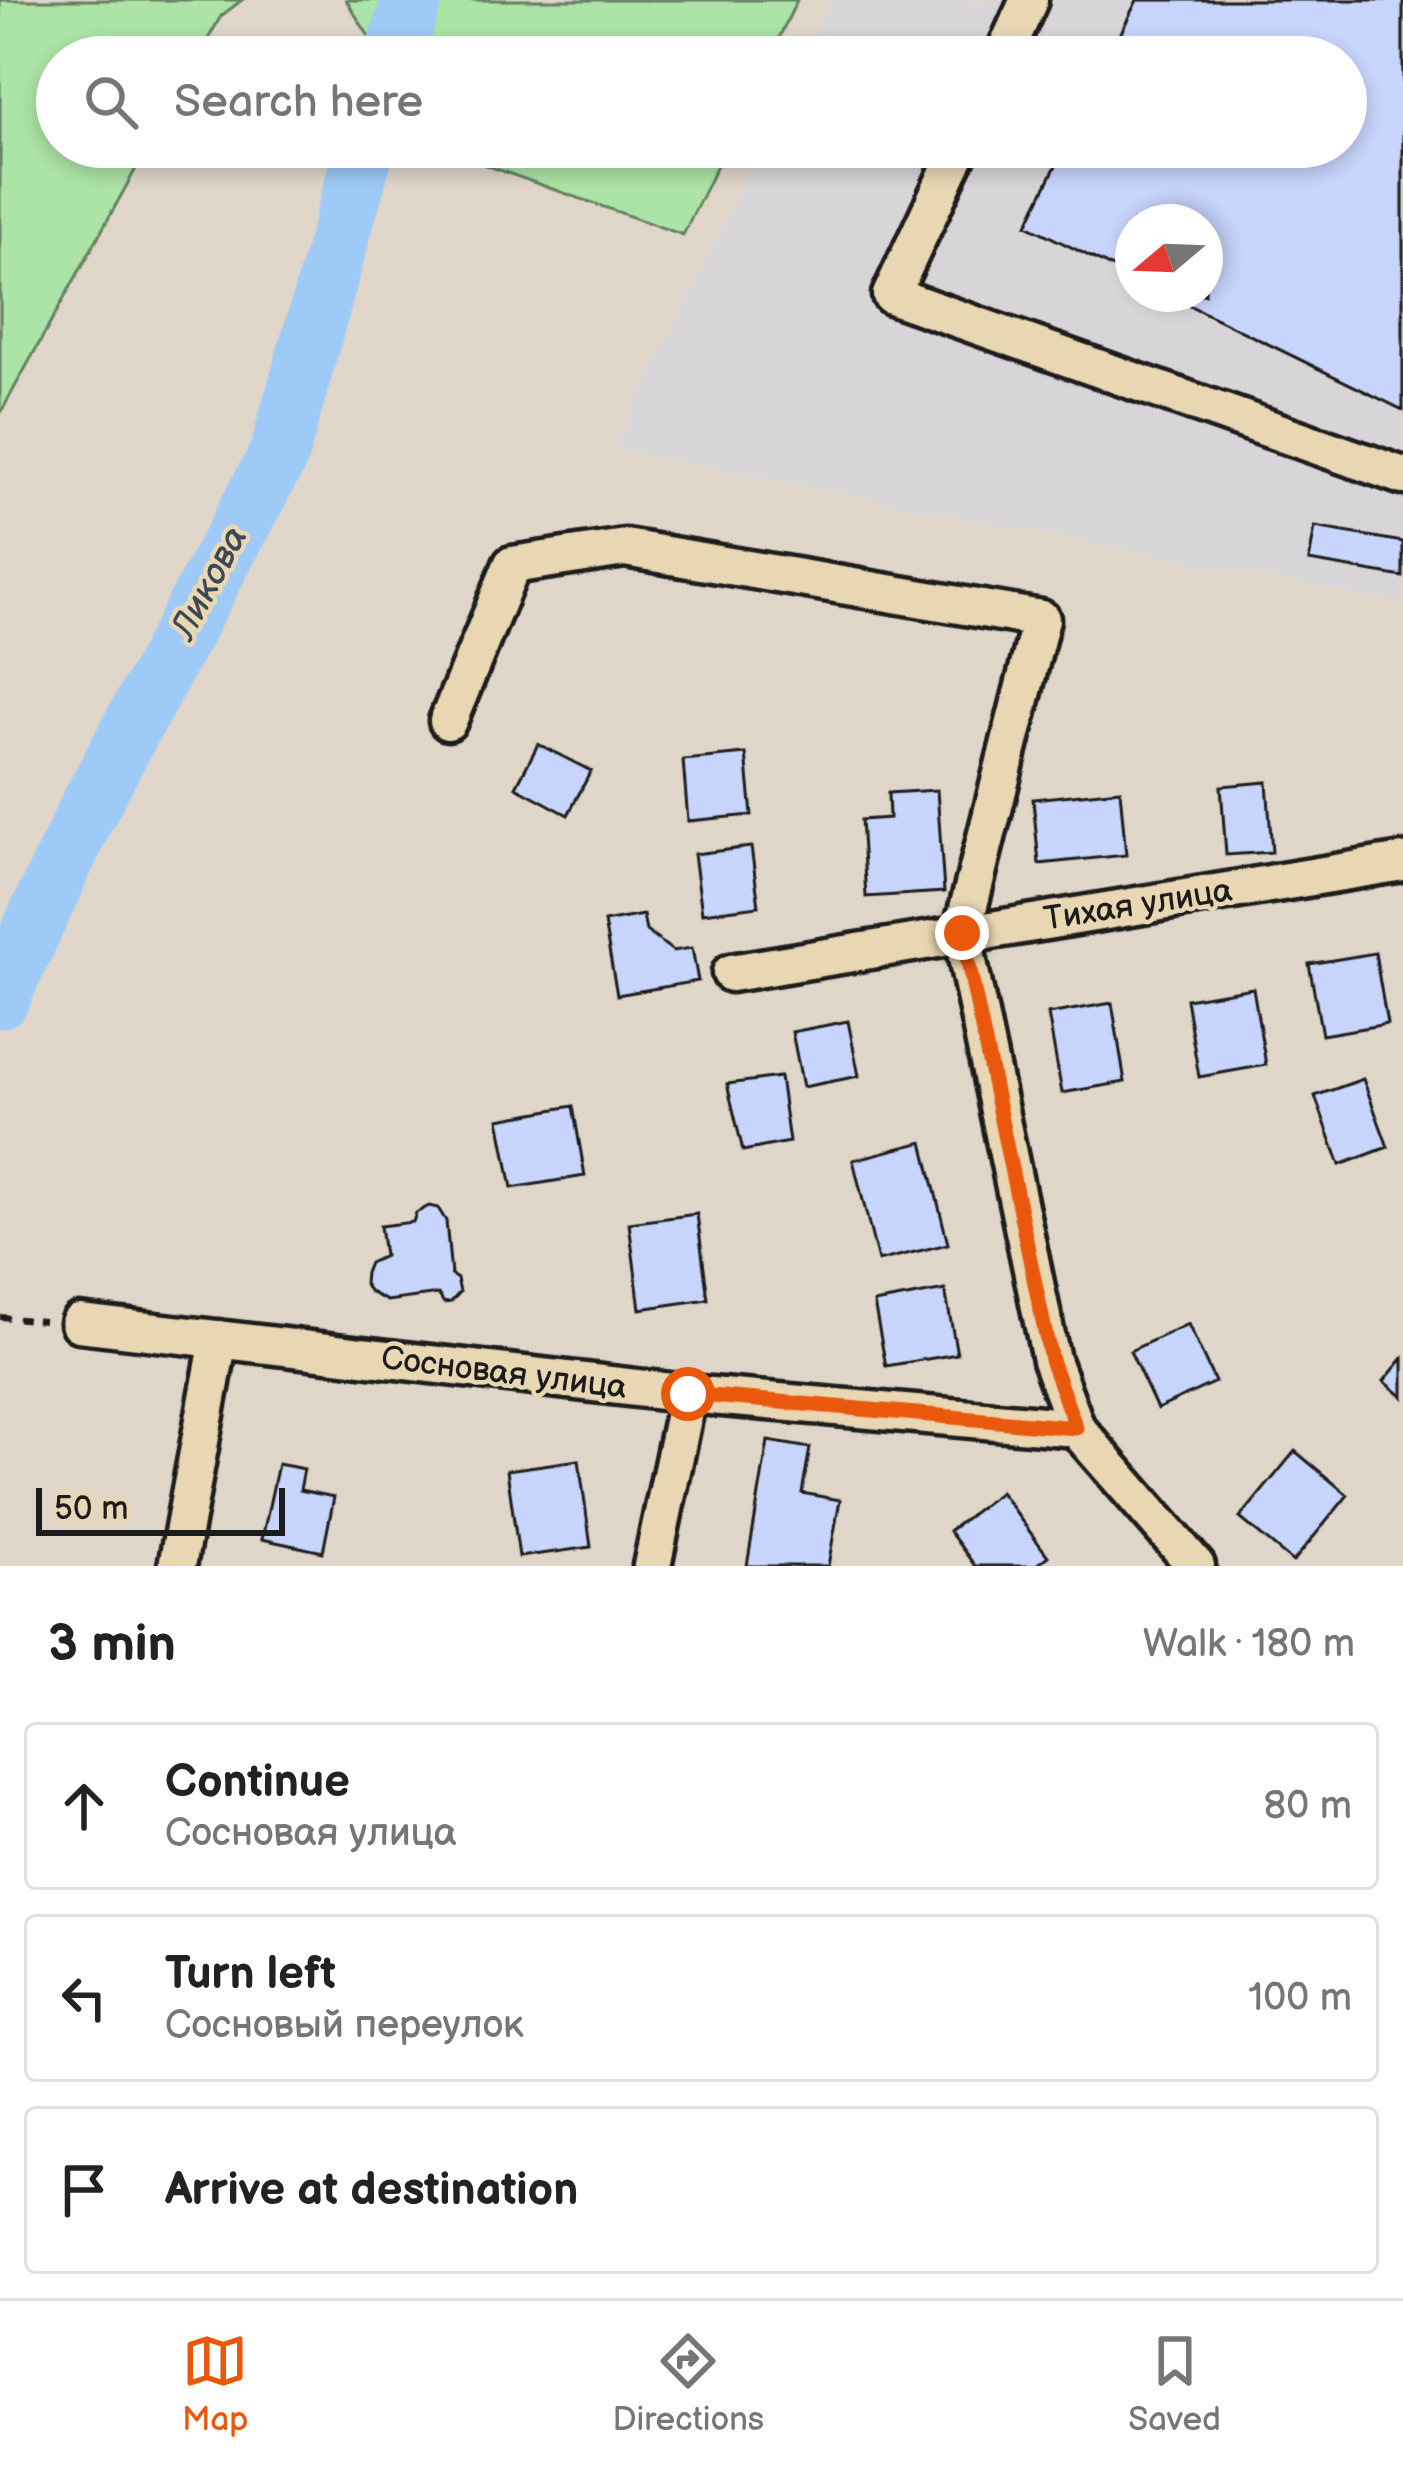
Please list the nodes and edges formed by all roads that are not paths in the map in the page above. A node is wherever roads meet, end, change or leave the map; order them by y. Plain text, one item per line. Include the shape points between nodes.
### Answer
1 (1029, 0) edge
2 (1013, 36) edge
3 (950, 168) edge
4 (1403, 476) edge
5 (448, 721) dead end
6 (1403, 862) edge
7 (962, 933) junction
8 (731, 973) dead end
9 (79, 1324) road end
10 (219, 1339) junction
11 (688, 1394) junction
12 (1076, 1428) junction
13 (177, 1566) edge
14 (652, 1566) edge
15 (1196, 1566) edge

1 - 2 street
3 - 4 street via 891,295
5 - 7 street via 512,566 625,548 1041,619
6 - 7 street, Тихая улица
7 - 8 street, Тихая улица
7 - 12 street via 1051,1360
9 - 10 street, Сосновая улица
10 - 11 street, Сосновая улица
10 - 13 street
11 - 12 street, Сосновая улица
11 - 14 street
12 - 15 street

